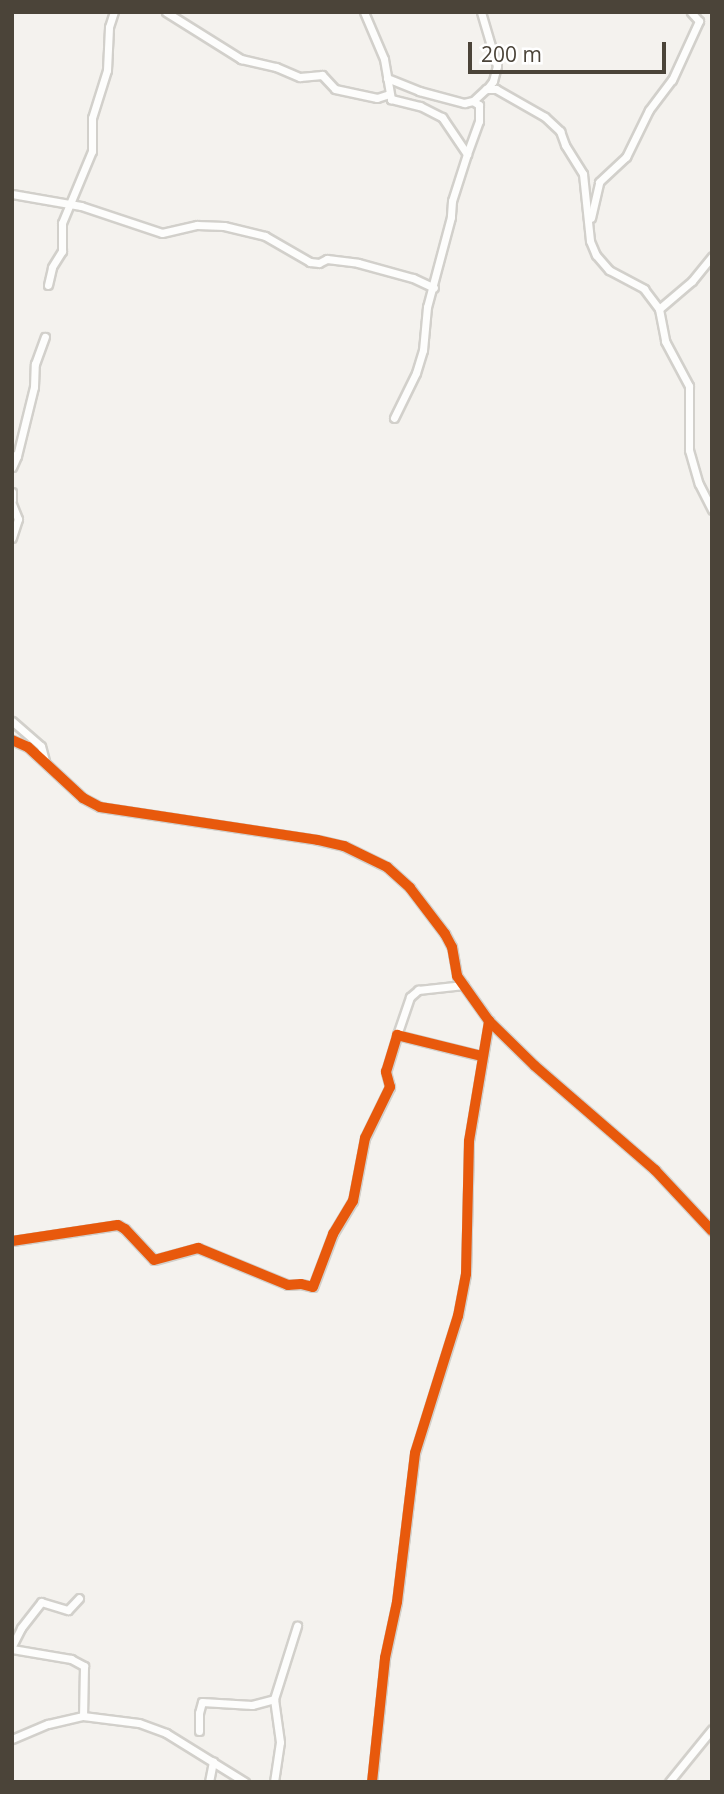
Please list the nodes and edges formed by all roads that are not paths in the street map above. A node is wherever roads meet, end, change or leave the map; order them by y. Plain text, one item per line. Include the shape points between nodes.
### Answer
1 (114, 12) edge
2 (166, 12) edge
3 (364, 12) edge
4 (481, 12) edge
5 (691, 12) edge
6 (387, 78) junction
7 (486, 89) junction
8 (389, 94) junction
9 (473, 101) junction
10 (467, 154) junction
11 (12, 194) edge
12 (70, 206) junction
13 (589, 224) junction
14 (712, 256) edge
15 (48, 285) dead end
16 (434, 288) junction
17 (659, 309) junction
18 (45, 337) dead end
19 (394, 418) dead end
20 (15, 456) edge
21 (12, 467) edge
22 (12, 492) edge
23 (12, 502) edge
24 (712, 510) edge
25 (12, 538) edge
26 (12, 721) edge
27 (12, 740) edge
28 (45, 761) junction
29 (464, 985) junction
30 (489, 1021) junction
31 (397, 1035) junction
32 (482, 1056) junction
33 (712, 1231) edge
34 (12, 1241) edge
35 (79, 1598) dead end
36 (297, 1626) dead end
37 (12, 1648) edge
38 (274, 1699) junction
39 (83, 1716) junction
40 (712, 1729) edge
41 (199, 1731) dead end
42 (12, 1739) edge
43 (213, 1761) junction
44 (209, 1782) edge
45 (245, 1782) edge
46 (274, 1782) edge
47 (372, 1782) edge
48 (669, 1782) edge

1 - 12 street via 107,70 92,118 92,150
2 - 8 street via 241,60 300,77 322,75 335,89 377,98
3 - 6 street
4 - 7 street via 497,66 494,81
5 - 13 street via 699,21 672,80 649,110 626,157 600,182
6 - 8 street
6 - 9 street via 419,91 464,103
7 - 9 street
7 - 13 street via 503,92 560,131 583,174
8 - 10 street via 401,104 420,106 442,117
9 - 10 street via 479,105 479,121
10 - 16 street
11 - 12 street
12 - 15 street via 60,233 62,251
12 - 16 street via 162,233 197,225 224,226 265,236 310,262 358,263
13 - 17 street via 596,255 609,270 644,289
14 - 17 street via 692,281
16 - 19 street via 416,373
17 - 24 street via 665,341 689,386 689,450
18 - 20 street
20 - 21 street
22 - 23 street
23 - 25 street via 18,519
26 - 28 street via 41,746
27 - 28 street
28 - 29 street via 83,798 100,807 318,840 367,856 387,867 428,910 452,947 457,976
29 - 30 street
29 - 31 street via 418,990 410,997
30 - 32 street
30 - 33 street via 655,1170
31 - 32 street
31 - 34 street via 386,1072 390,1087 365,1138 353,1201 333,1234 313,1287 288,1286 198,1248 154,1260 118,1225
32 - 47 street via 469,1141 467,1274 415,1453
35 - 37 street via 68,1610 41,1602
36 - 38 street
37 - 39 street via 84,1666
38 - 41 street via 252,1705 202,1702
38 - 46 street via 280,1742
39 - 42 street
39 - 43 street via 139,1723
40 - 48 street
43 - 44 street
43 - 45 street

